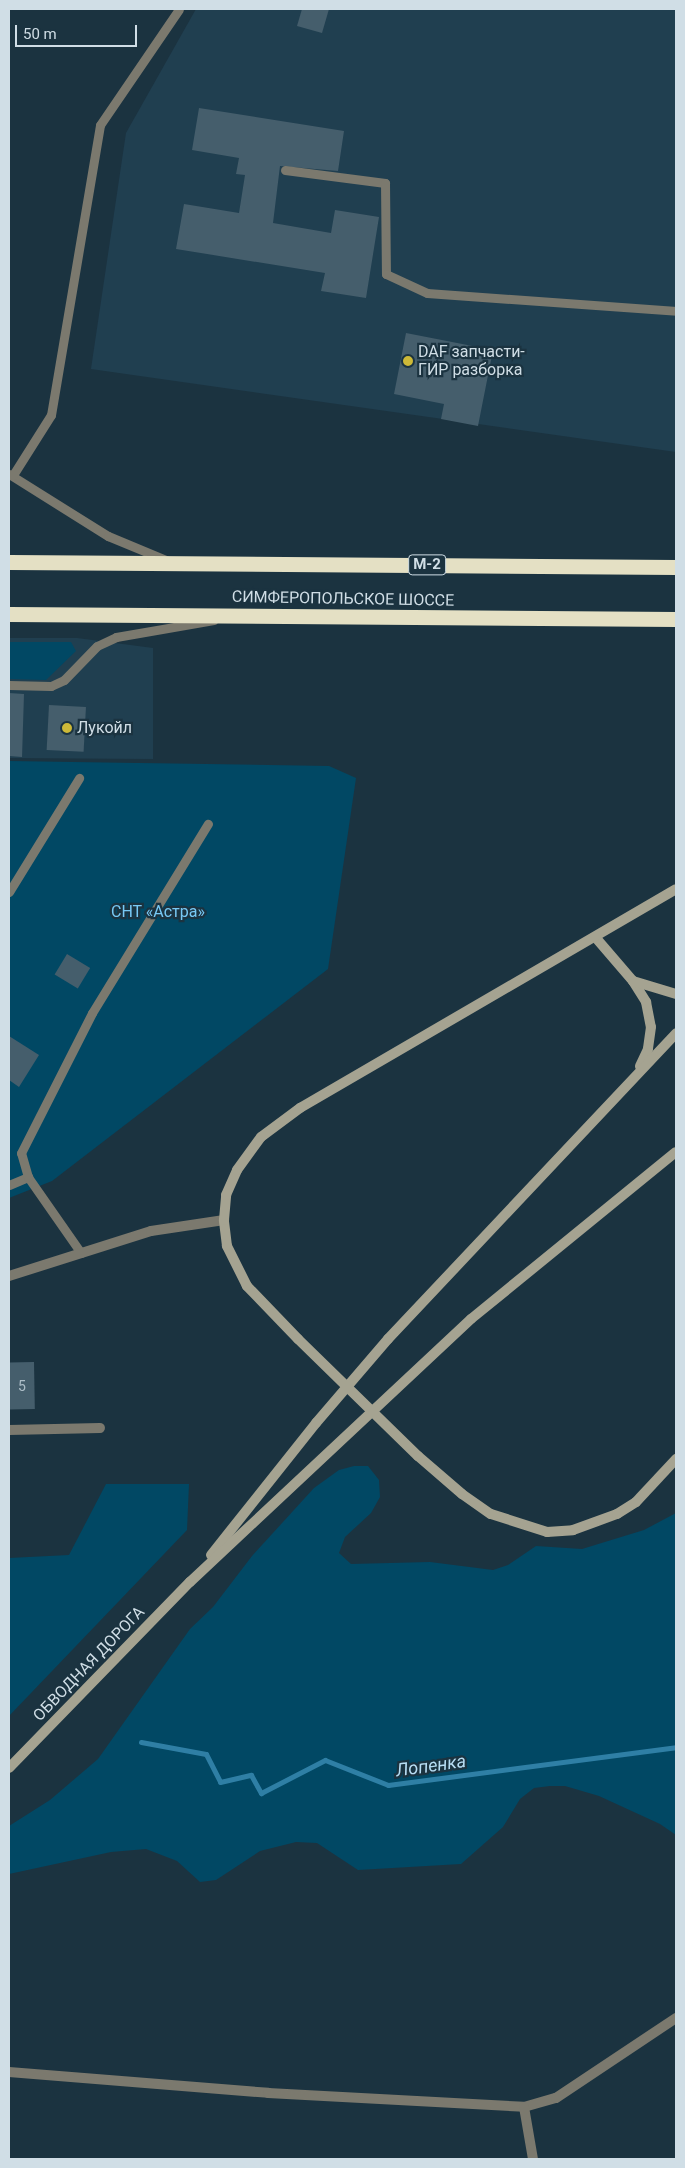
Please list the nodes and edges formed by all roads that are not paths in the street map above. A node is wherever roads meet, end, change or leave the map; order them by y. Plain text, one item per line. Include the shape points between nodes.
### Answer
1 (179, 9) edge
2 (285, 170) dead end
3 (676, 311) edge
4 (11, 474) edge
5 (9, 562) edge
6 (178, 565) junction
7 (676, 567) edge
8 (9, 614) edge
9 (240, 615) junction
10 (676, 619) edge
11 (9, 685) edge
12 (80, 778) dead end
13 (208, 824) dead end
14 (676, 889) edge
15 (9, 892) edge
16 (596, 938) junction
17 (633, 981) junction
18 (676, 994) edge
19 (676, 1032) edge
20 (636, 1076) junction
21 (676, 1152) edge
22 (28, 1177) junction
23 (9, 1185) edge
24 (224, 1220) junction
25 (81, 1253) junction
26 (9, 1276) edge
27 (100, 1428) dead end
28 (9, 1430) edge
29 (676, 1459) edge
30 (190, 1582) junction
31 (9, 1768) edge
32 (676, 2018) edge
33 (9, 2072) edge
34 (524, 2107) junction
35 (533, 2159) edge

1 - 4 lane via 100,125 51,415
2 - 3 lane via 385,183 386,274 427,293
4 - 6 lane via 108,536
5 - 6 highway, СИМФЕРОПОЛЬСКОЕ ШОССЕ / М-2
6 - 7 highway, СИМФЕРОПОЛЬСКОЕ ШОССЕ / М-2
8 - 9 highway, СИМФЕРОПОЛЬСКОЕ ШОССЕ
9 - 10 highway, СИМФЕРОПОЛЬСКОЕ ШОССЕ
9 - 11 lane via 175,630 116,637 97,646 64,680 51,686
12 - 15 lane
13 - 22 lane via 88,1022 21,1153
14 - 16 main road
16 - 17 main road
16 - 24 main road via 425,1033 300,1108 262,1138 237,1170 226,1195
17 - 18 main road
17 - 20 main road via 646,1002 652,1027 648,1049
19 - 20 main road
20 - 30 main road via 388,1339 316,1423
21 - 30 main road via 472,1319
22 - 23 lane
22 - 25 lane
24 - 25 street via 152,1231
24 - 29 main road, bridge via 227,1246 247,1286 418,1456 491,1514 547,1532 574,1530 617,1514 636,1502
25 - 26 street
27 - 28 street
30 - 31 main road, ОБВОДНАЯ ДОРОГА
32 - 34 street via 644,2034 556,2098
33 - 34 street via 268,2093
34 - 35 street

